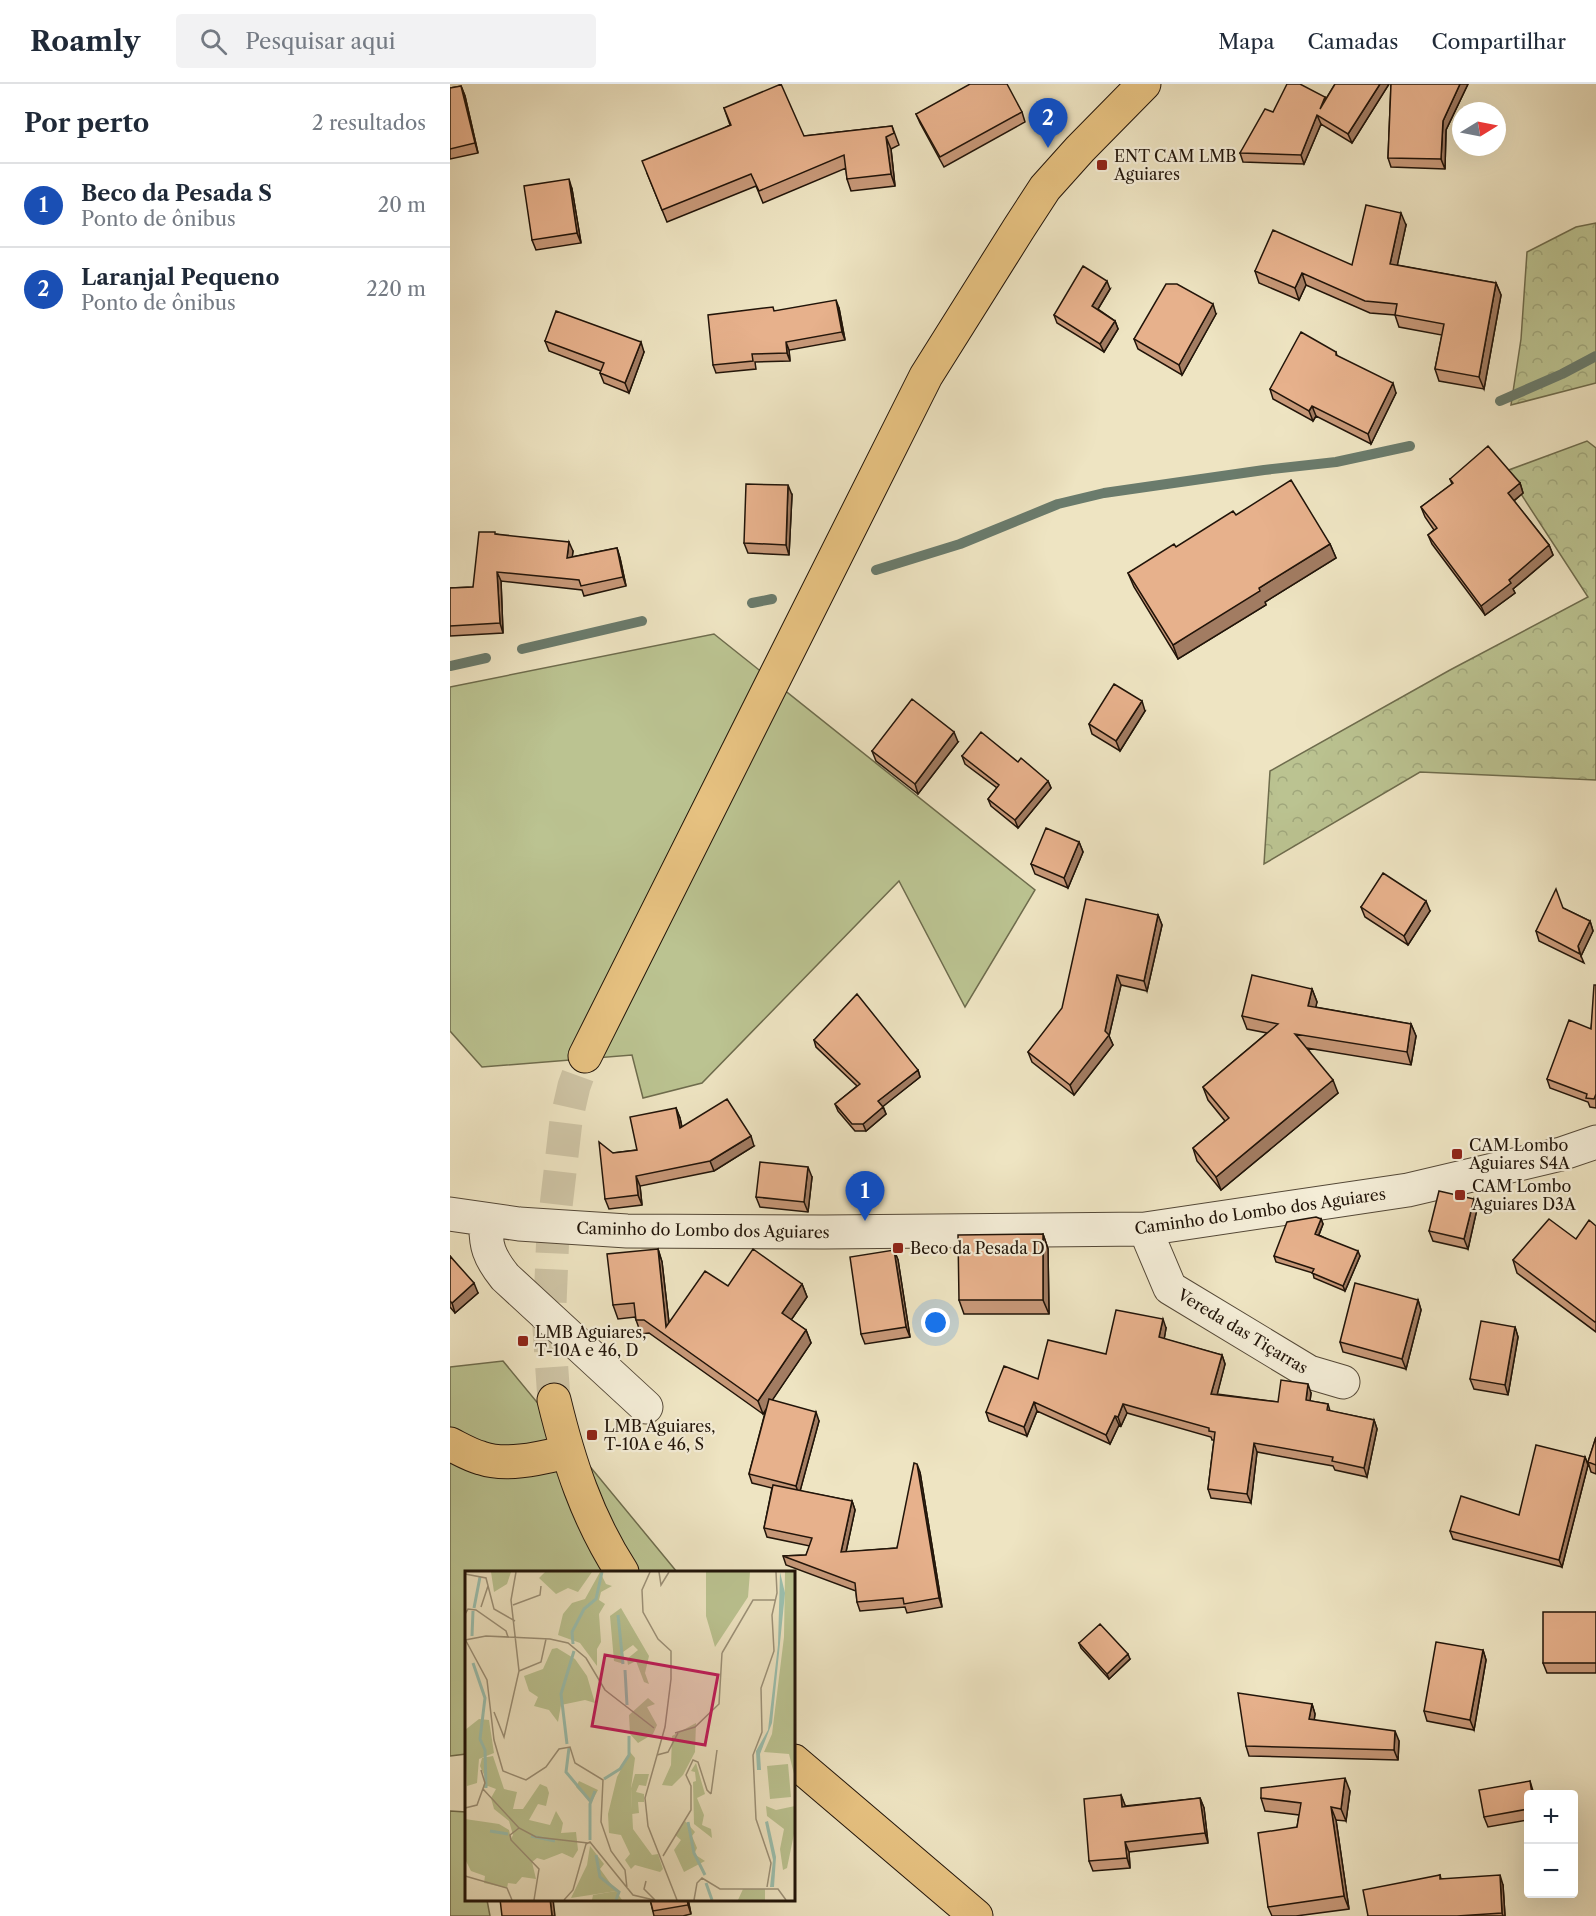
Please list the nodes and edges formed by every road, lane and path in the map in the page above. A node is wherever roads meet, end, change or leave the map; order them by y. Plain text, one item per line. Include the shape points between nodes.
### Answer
1 (1144, 84) edge
2 (585, 1056) tunnel mouth
3 (1596, 1142) edge
4 (450, 1215) edge
5 (486, 1220) junction
6 (1145, 1229) junction
7 (1343, 1382) dead end
8 (554, 1400) tunnel mouth
9 (646, 1407) dead end
10 (450, 1444) edge
11 (567, 1452) junction
12 (618, 1566) edge
13 (795, 1762) edge
14 (976, 1916) edge

1 - 2 main road via 1052,180 926,376
3 - 6 street, Caminho do Lombo dos Aguiares via 1562,1154 1408,1190
4 - 5 street, Caminho do Lombo dos Aguiares
5 - 6 street, Caminho do Lombo dos Aguiares via 627,1231
5 - 9 street via 489,1253 505,1277
6 - 7 street, Vereda das Tiçarras via 1170,1288 1309,1372
8 - 11 main road
10 - 11 main road via 483,1459 500,1461
11 - 12 main road via 585,1504
13 - 14 main road

